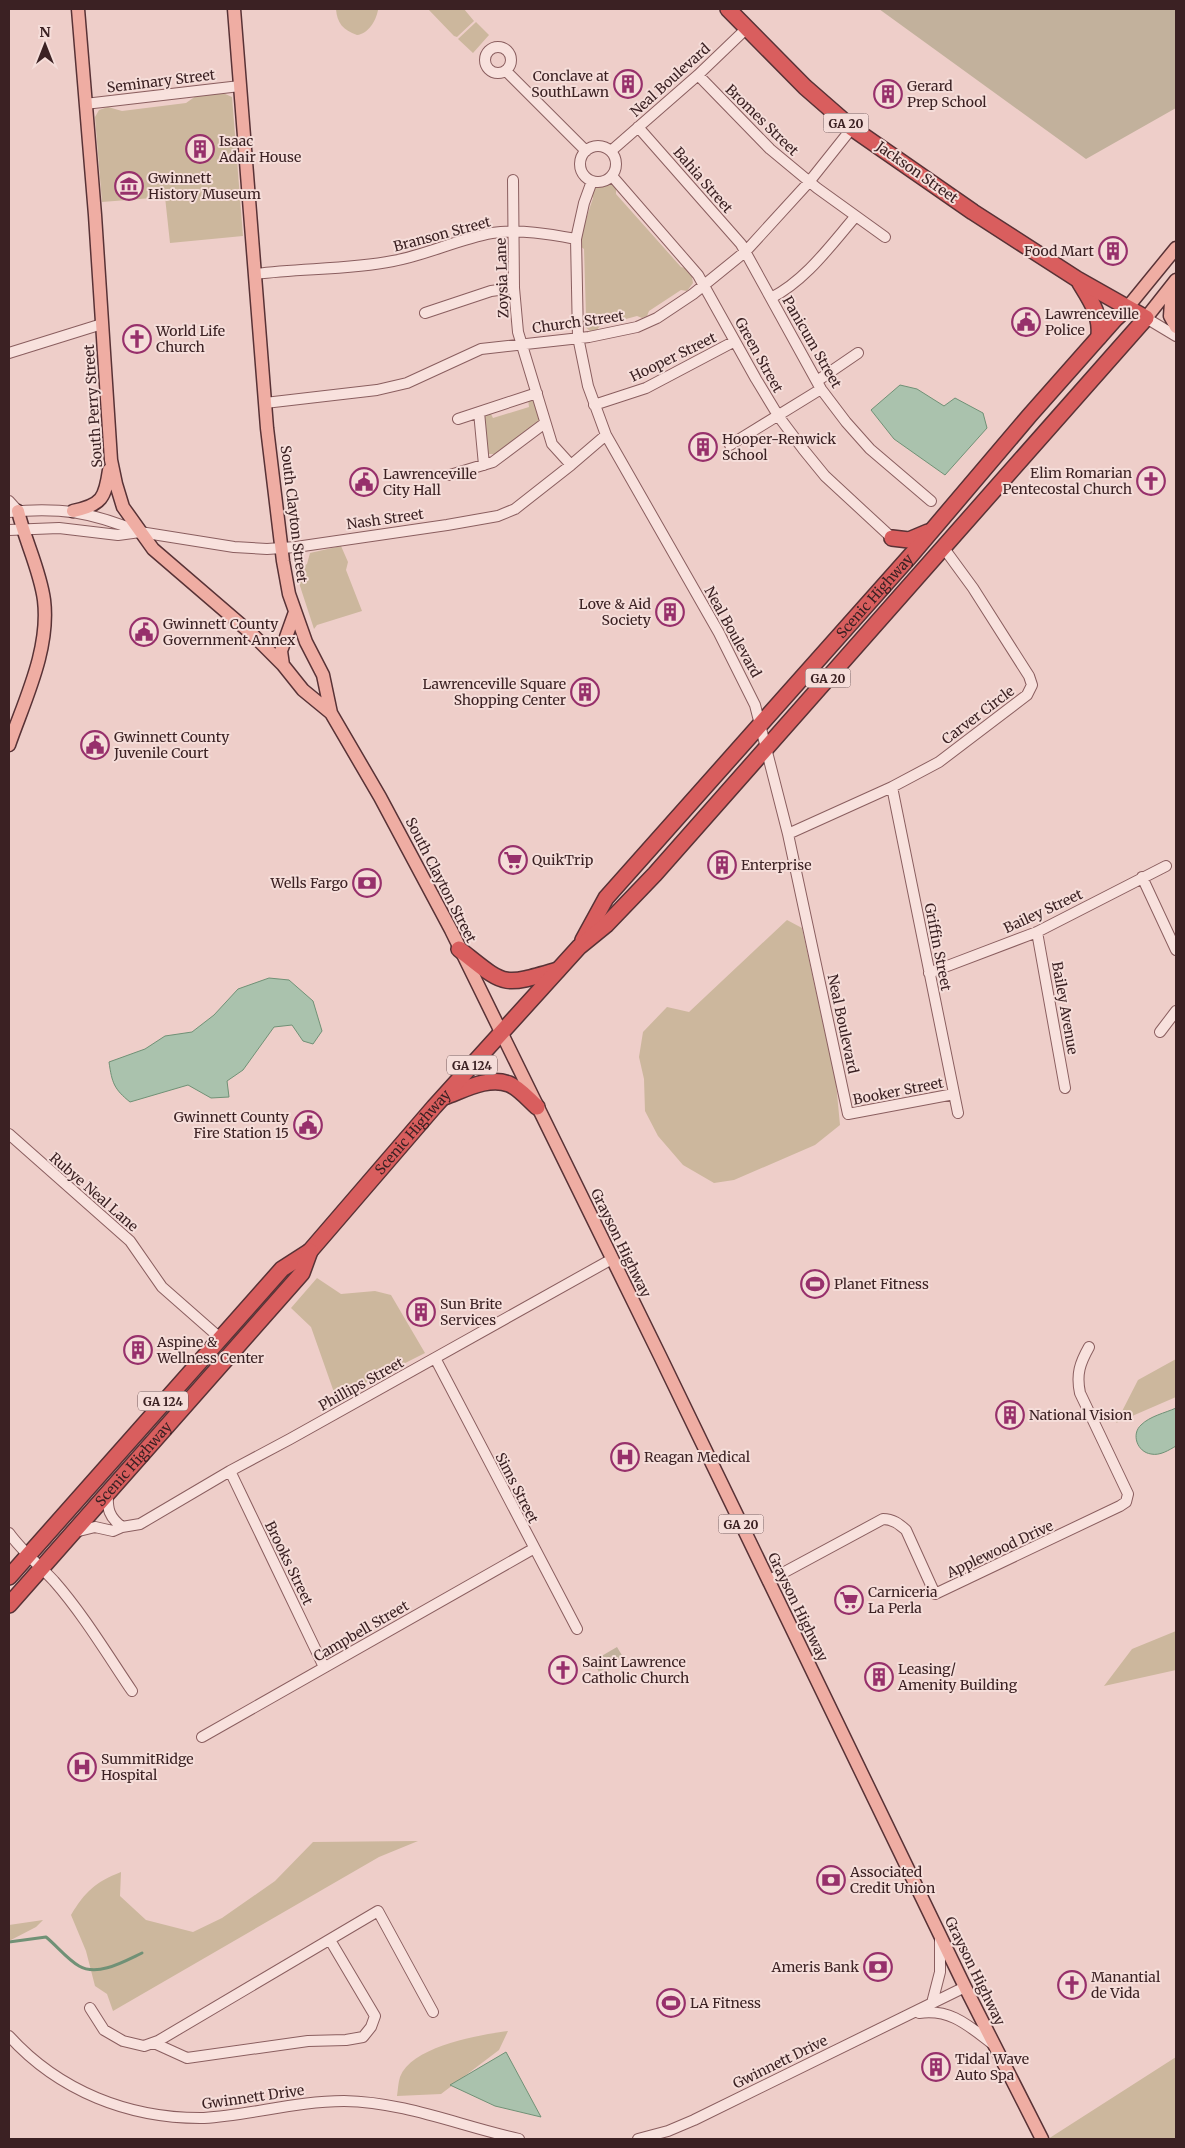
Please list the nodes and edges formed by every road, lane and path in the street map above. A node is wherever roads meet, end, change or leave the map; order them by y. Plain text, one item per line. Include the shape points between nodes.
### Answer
1 (78, 9) edge
2 (234, 9) edge
3 (728, 9) edge
4 (747, 28) junction
5 (506, 70) dead end
6 (698, 75) junction
7 (240, 86) junction
8 (85, 104) junction
9 (638, 128) junction
10 (852, 128) junction
11 (586, 151) junction
12 (611, 151) junction
13 (612, 176) junction
14 (513, 180) dead end
15 (592, 181) junction
16 (809, 182) junction
17 (855, 217) junction
18 (514, 232) junction
19 (885, 237) dead end
20 (576, 239) junction
21 (1176, 248) edge
22 (746, 251) junction
23 (256, 274) junction
24 (1078, 279) junction
25 (1174, 282) edge
26 (704, 285) junction
27 (514, 288) junction
28 (771, 298) junction
29 (1128, 308) junction
30 (425, 313) dead end
31 (1146, 318) junction
32 (102, 324) junction
33 (1176, 327) edge
34 (1176, 336) edge
35 (1099, 337) junction
36 (578, 338) junction
37 (735, 341) junction
38 (521, 343) junction
39 (9, 353) edge
40 (858, 353) dead end
41 (819, 385) junction
42 (537, 393) junction
43 (265, 402) junction
44 (594, 405) junction
45 (479, 412) junction
46 (778, 417) junction
47 (458, 419) dead end
48 (544, 423) junction
49 (606, 435) junction
50 (730, 445) dead end
51 (111, 460) junction
52 (484, 465) junction
53 (571, 465) junction
54 (450, 474) dead end
55 (931, 500) dead end
56 (9, 501) edge
57 (73, 511) junction
58 (14, 512) edge
59 (22, 529) junction
60 (934, 529) junction
61 (9, 530) edge
62 (140, 532) junction
63 (892, 538) junction
64 (943, 547) junction
65 (282, 548) junction
66 (900, 568) junction
67 (295, 612) junction
68 (283, 665) junction
69 (331, 713) junction
70 (760, 727) junction
71 (9, 745) edge
72 (766, 749) junction
73 (892, 787) junction
74 (788, 834) junction
75 (1166, 866) dead end
76 (1142, 877) junction
77 (1037, 932) junction
78 (579, 947) junction
79 (459, 950) junction
80 (1176, 950) edge
81 (559, 969) junction
82 (929, 973) junction
83 (1176, 1011) edge
84 (1160, 1032) dead end
85 (501, 1034) junction
86 (1065, 1088) dead end
87 (954, 1094) junction
88 (443, 1098) junction
89 (537, 1107) junction
90 (958, 1113) dead end
91 (848, 1114) joint
92 (9, 1134) edge
93 (310, 1251) junction
94 (612, 1259) junction
95 (220, 1338) junction
96 (1089, 1346) dead end
97 (234, 1350) junction
98 (435, 1358) junction
99 (230, 1471) junction
100 (108, 1493) junction
101 (122, 1527) junction
102 (74, 1532) junction
103 (9, 1533) edge
104 (533, 1549) junction
105 (28, 1556) junction
106 (41, 1569) junction
107 (9, 1577) edge
108 (768, 1581) junction
109 (9, 1605) edge
110 (576, 1629) dead end
111 (324, 1667) junction
112 (132, 1691) dead end
113 (202, 1737) dead end
114 (940, 1935) junction
115 (330, 1940) junction
116 (965, 1987) junction
117 (932, 2003) junction
118 (90, 2008) dead end
119 (433, 2012) dead end
120 (906, 2016) junction
121 (9, 2036) edge
122 (154, 2043) junction
123 (994, 2045) junction
124 (519, 2139) edge
125 (638, 2139) edge
126 (1042, 2139) edge

1 - 8 main road, South Perry Street
2 - 7 main road, South Clayton Street
3 - 4 highway, Jackson Street / GA 20
4 - 6 street, Neal Boulevard
4 - 10 highway, Jackson Street / GA 20 via 805,87
5 - 11 street
6 - 9 street, Neal Boulevard
6 - 16 street, Bromes Street via 770,148
7 - 8 street, Seminary Street
7 - 23 main road, South Clayton Street
8 - 32 main road, South Perry Street
9 - 12 street, Neal Boulevard
9 - 22 street, Bahia Street
10 - 16 street, Church Street
10 - 24 highway, Jackson Street / GA 20 via 973,212
11 - 12 street via 596,146
11 - 15 street via 581,167
12 - 13 street via 616,161
13 - 15 street via 603,181
13 - 26 street, Green Street
14 - 18 street, Zoysia Lane
15 - 20 street, Neal Boulevard
16 - 17 street, Bromes Street
16 - 22 street, Church Street
17 - 19 street, Bromes Street
17 - 28 street via 802,277
18 - 20 street, Branson Street
18 - 23 street, Branson Street via 479,236 392,262
18 - 27 street, Zoysia Lane
20 - 36 street, Neal Boulevard
21 - 29 main road, Scenic Highway
22 - 26 street, Church Street
22 - 28 street, Panicum Street
23 - 43 main road, South Clayton Street
24 - 29 highway, Jackson Street
24 - 35 highway via 1097,311
25 - 31 main road, Scenic Highway
25 - 33 main road via 1170,316
26 - 36 street, Church Street via 657,318 638,327
26 - 37 street, Green Street
27 - 30 street via 491,290
27 - 38 street, Zoysia Lane
28 - 41 street, Panicum Street
29 - 31 highway, Jackson Street
29 - 35 highway, Scenic Highway
31 - 34 street
31 - 64 highway, Scenic Highway / GA 20
32 - 39 street
32 - 51 main road, South Perry Street
35 - 60 highway, Scenic Highway / GA 20
36 - 38 street, Church Street
36 - 44 street, Neal Boulevard
37 - 44 street, Hooper Street via 646,388
37 - 46 street, Green Street
38 - 42 street, Zoysia Lane
38 - 43 street, Church Street via 481,349 396,386
40 - 41 street
41 - 46 street
41 - 55 street, Panicum Street via 870,449
42 - 45 street
42 - 48 street, Zoysia Lane
43 - 65 main road, South Clayton Street
44 - 49 street, Neal Boulevard
45 - 47 street
45 - 52 street
46 - 50 street
46 - 63 street, Green Street via 825,476
48 - 52 street via 498,459
48 - 53 street, Zoysia Lane via 552,444
49 - 53 street, Nash Street
49 - 70 street, Neal Boulevard via 746,683
51 - 57 main road via 107,486 100,501
51 - 62 main road, South Perry Street via 124,507
52 - 54 street
53 - 65 street, Nash Street via 515,509 498,516
56 - 58 street
57 - 58 street, Nash Street
57 - 62 street, Nash Street via 110,519
58 - 59 main road
59 - 61 street, Nash Street
59 - 62 street, Nash Street via 59,528 118,535
59 - 71 main road via 43,598 44,633
60 - 63 highway via 909,540
60 - 66 highway, Scenic Highway / GA 20
62 - 65 street, Nash Street via 234,547
62 - 68 main road, South Perry Street via 153,549
63 - 66 highway via 900,552
64 - 72 highway, Scenic Highway / GA 20
64 - 73 street, Carver Circle via 987,610 1032,685 1027,695 939,762
65 - 67 main road, South Clayton Street
66 - 70 highway, Scenic Highway / GA 20
67 - 68 main road via 281,651
67 - 69 main road, South Clayton Street via 323,675
68 - 69 main road, South Perry Street via 303,690
69 - 79 main road, South Clayton Street via 405,842
70 - 72 street, Neal Boulevard
70 - 78 highway, Scenic Highway / GA 20 via 606,898
72 - 74 street, Neal Boulevard
72 - 78 highway, Scenic Highway / GA 20 via 655,874 606,925
73 - 74 street, Carver Circle
73 - 82 street, Griffin Street
74 - 91 street, Neal Boulevard
75 - 76 street, Bailey Street
76 - 77 street, Bailey Street
76 - 80 street
77 - 82 street, Bailey Street
77 - 86 street, Bailey Avenue
78 - 81 highway, Scenic Highway / GA 20
79 - 81 highway via 495,978 505,981 520,981
79 - 85 main road, South Clayton Street
81 - 85 highway, Scenic Highway / GA 20
82 - 87 street, Griffin Street
83 - 84 street
85 - 88 highway, Scenic Highway / GA 124
85 - 89 main road, Grayson Highway / GA 20
87 - 90 street, Griffin Street
87 - 91 street, Booker Street
88 - 89 highway via 497,1081 511,1085
88 - 93 highway, Scenic Highway / GA 124
89 - 94 main road, Grayson Highway / GA 20
92 - 95 street, Rubye Neal Lane via 130,1241 162,1287
93 - 95 highway, Scenic Highway / GA 124 via 282,1269
93 - 97 highway, Scenic Highway / GA 124 via 302,1273
94 - 98 street, Phillips Street
94 - 108 main road, Grayson Highway / GA 20
95 - 97 highway
95 - 105 highway, Scenic Highway / GA 124
96 - 108 street, Applewood Drive via 1080,1362 1078,1386 1128,1494 1126,1502 935,1594 906,1530 888,1519
97 - 100 highway, Scenic Highway / GA 124
98 - 99 street, Phillips Street
98 - 104 street, Sims Street
99 - 101 street, Phillips Street via 140,1524
99 - 111 street, Brooks Street
100 - 101 street via 107,1509
100 - 102 highway, Scenic Highway / GA 124
101 - 102 street, Phillips Street via 113,1531 95,1527
102 - 106 highway, Scenic Highway / GA 124
103 - 105 street
104 - 110 street, Sims Street
104 - 111 street, Campbell Street
105 - 106 street
105 - 107 highway, Scenic Highway / GA 124
106 - 109 highway, Scenic Highway / GA 124
106 - 112 street via 70,1602
108 - 114 main road, Grayson Highway / GA 20
111 - 113 street, Campbell Street
114 - 116 main road, Grayson Highway / GA 20
114 - 117 street via 940,1972
115 - 119 street via 378,1911
115 - 122 street
115 - 122 street via 375,2016 363,2037 308,2041 187,2058
116 - 117 street, Gwinnett Drive
116 - 123 main road, Grayson Highway / GA 20
117 - 120 street, Gwinnett Drive
118 - 122 street via 104,2030 123,2041 144,2046
120 - 123 street via 934,2011 948,2014
120 - 125 street, Gwinnett Drive via 694,2120
121 - 124 street, Gwinnett Drive via 41,2067 71,2086 97,2099 145,2114 204,2118 312,2103 359,2102 433,2115
123 - 126 main road, Grayson Highway / GA 20

